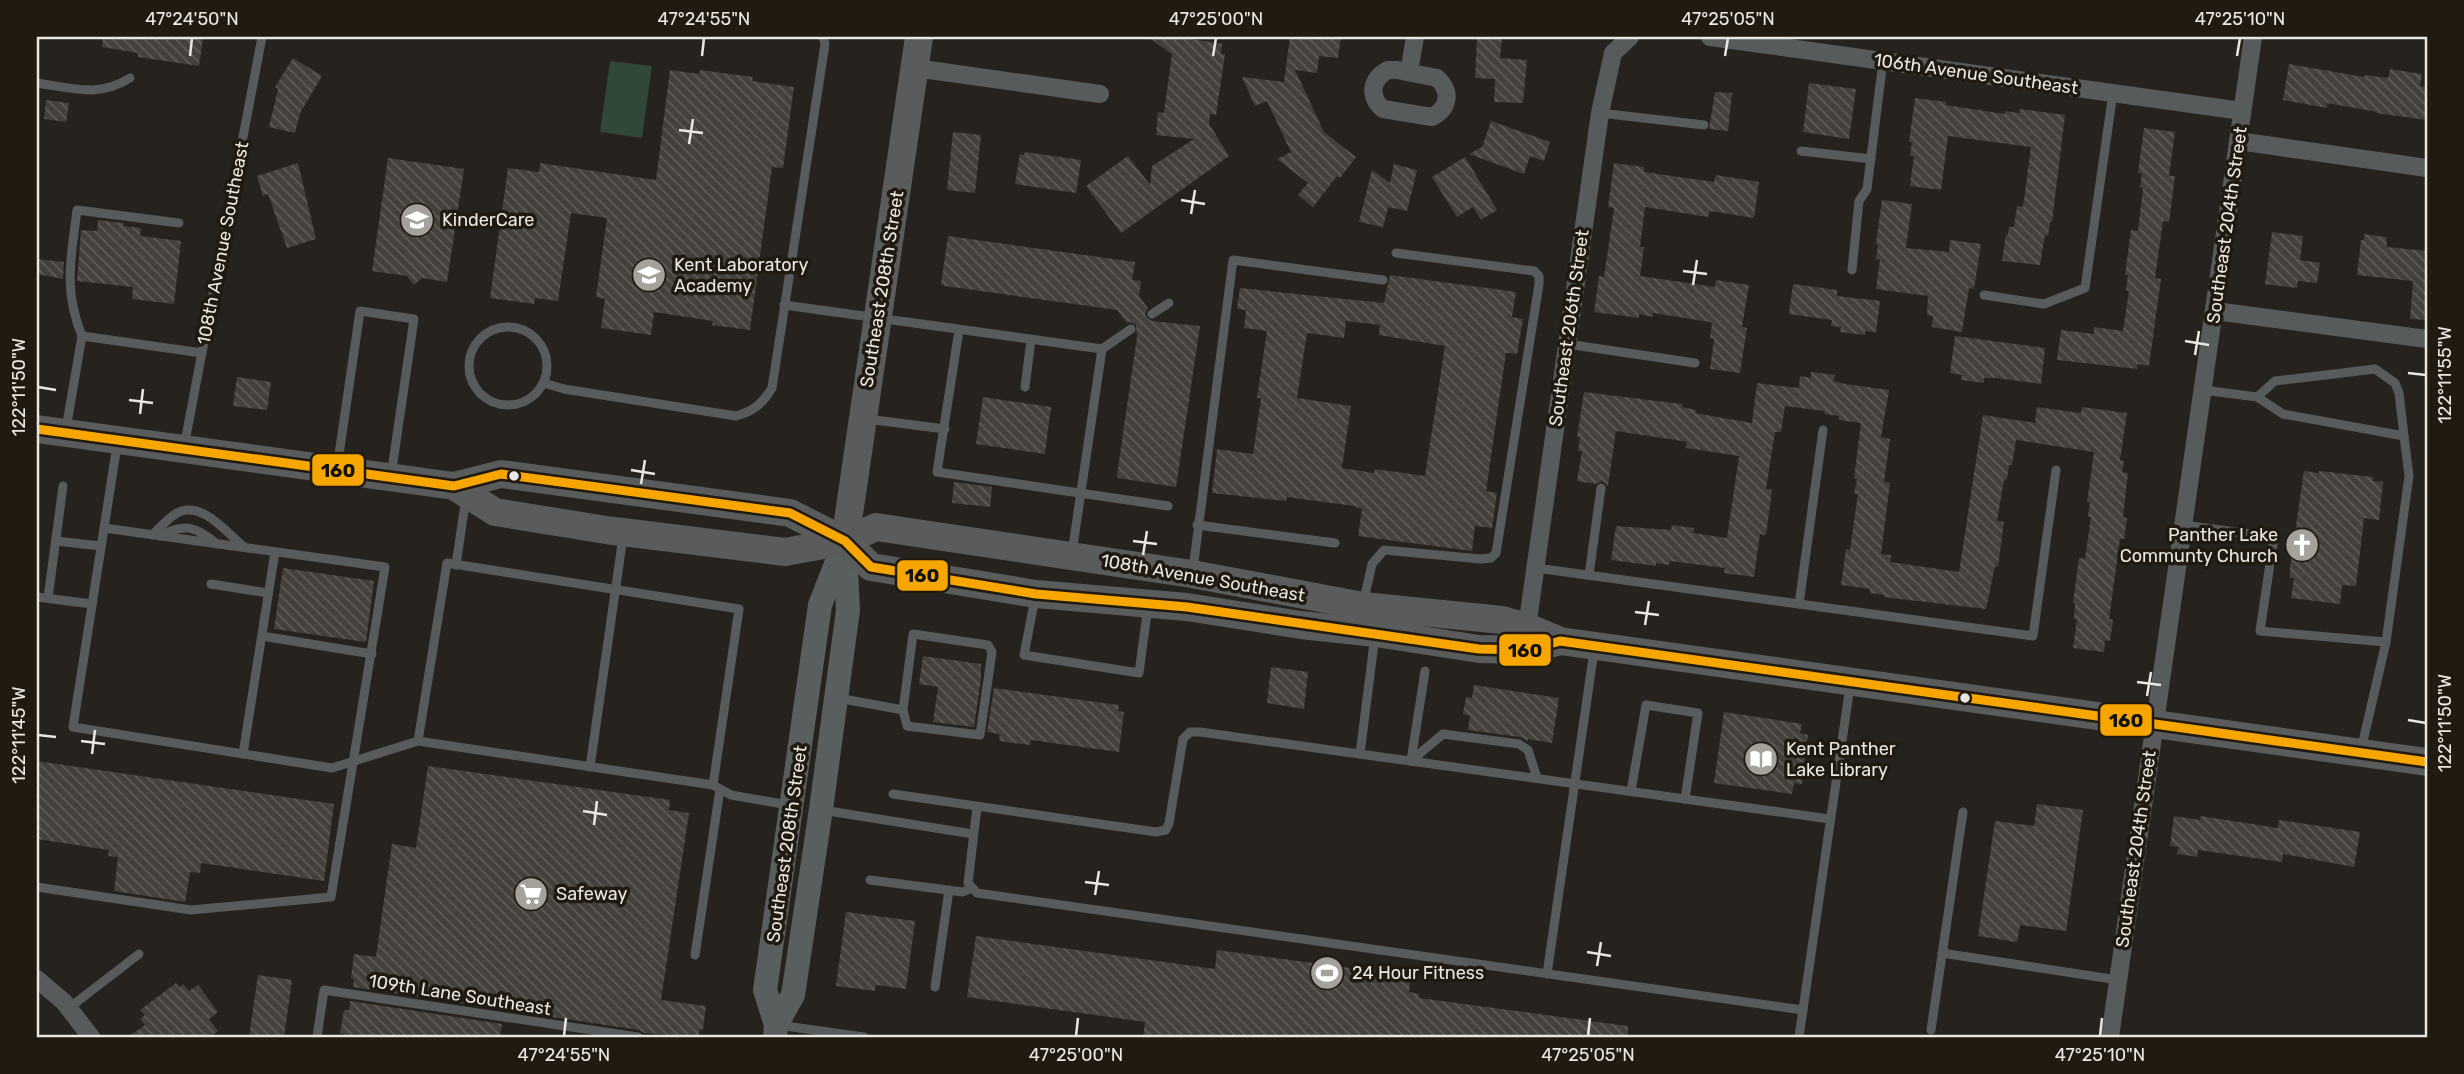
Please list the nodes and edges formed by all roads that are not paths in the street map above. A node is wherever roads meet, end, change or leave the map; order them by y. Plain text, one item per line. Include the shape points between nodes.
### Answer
1 (262, 37) edge
2 (919, 37) edge
3 (1415, 37) edge
4 (1630, 37) edge
5 (1710, 37) edge
6 (2253, 37) edge
7 (825, 39) edge
8 (1882, 61) junction
9 (915, 68) junction
10 (1409, 72) dead end
11 (130, 78) dead end
12 (37, 83) edge
13 (2113, 93) junction
14 (1100, 94) dead end
15 (2242, 111) junction
16 (1600, 113) junction
17 (1704, 125) dead end
18 (2238, 141) junction
19 (1801, 151) dead end
20 (1871, 159) junction
21 (2427, 168) edge
22 (178, 223) dead end
23 (1396, 253) dead end
24 (1852, 270) dead end
25 (1383, 280) dead end
26 (1984, 295) dead end
27 (1169, 303) dead end
28 (784, 305) junction
29 (2215, 311) junction
30 (1152, 314) dead end
31 (877, 319) junction
32 (1131, 329) dead end
33 (959, 330) junction
34 (82, 336) junction
35 (2427, 339) edge
36 (1031, 340) junction
37 (1567, 344) junction
38 (1102, 349) junction
39 (202, 353) junction
40 (1695, 363) dead end
41 (544, 383) junction
42 (1025, 387) dead end
43 (2203, 390) junction
44 (2257, 397) junction
45 (863, 418) junction
46 (37, 429) edge
47 (945, 429) junction
48 (1823, 430) dead end
49 (66, 433) junction
50 (2404, 436) junction
51 (118, 440) junction
52 (184, 449) junction
53 (337, 470) junction
54 (2056, 470) dead end
55 (391, 477) junction
56 (64, 486) dead end
57 (1601, 488) dead end
58 (460, 490) junction
59 (1082, 491) junction
60 (1168, 506) dead end
61 (2183, 524) junction
62 (1197, 525) junction
63 (104, 528) junction
64 (624, 532) junction
65 (156, 536) junction
66 (56, 541) junction
67 (845, 541) junction
68 (1335, 543) dead end
69 (101, 546) junction
70 (245, 548) junction
71 (275, 552) junction
72 (1072, 556) junction
73 (456, 565) junction
74 (1536, 568) junction
75 (1192, 574) junction
76 (1589, 575) junction
77 (211, 584) dead end
78 (617, 590) junction
79 (268, 593) junction
80 (1036, 594) junction
81 (37, 597) edge
82 (48, 598) junction
83 (92, 604) junction
84 (1149, 604) junction
85 (1799, 604) junction
86 (1363, 606) junction
87 (1527, 627) junction
88 (1376, 633) junction
89 (262, 636) junction
90 (1560, 641) junction
91 (2386, 642) junction
92 (1595, 646) junction
93 (372, 654) junction
94 (1425, 671) dead end
95 (1850, 681) junction
96 (836, 698) junction
97 (903, 710) junction
98 (2153, 724) junction
99 (418, 741) junction
100 (2360, 753) junction
101 (243, 754) junction
102 (1360, 754) junction
103 (354, 761) junction
104 (1411, 761) junction
105 (2427, 762) edge
106 (590, 767) junction
107 (1537, 778) junction
108 (1573, 783) junction
109 (717, 787) junction
110 (1631, 791) junction
111 (893, 794) dead end
112 (1685, 799) junction
113 (793, 806) junction
114 (977, 807) junction
115 (821, 809) junction
116 (1964, 812) dead end
117 (1830, 819) junction
118 (973, 834) junction
119 (870, 880) dead end
120 (37, 887) edge
121 (972, 888) junction
122 (949, 890) junction
123 (1942, 953) junction
124 (139, 954) dead end
125 (695, 956) dead end
126 (1547, 974) junction
127 (37, 979) edge
128 (2118, 980) junction
129 (935, 987) dead end
130 (69, 1008) junction
131 (1802, 1010) junction
132 (1931, 1030) dead end
133 (775, 1031) edge
134 (91, 1037) edge
135 (317, 1037) edge
136 (638, 1037) edge
137 (864, 1037) edge
138 (1799, 1037) edge
139 (2110, 1037) edge

1 - 39 lane, 108th Avenue Southeast
2 - 9 main road, Southeast 208th Street
3 - 10 street
4 - 16 street, Southeast 206th Street via 1613,53
5 - 8 street, 106th Avenue Southeast
6 - 15 street, Southeast 204th Street
7 - 28 lane
8 - 13 street, 106th Avenue Southeast
8 - 20 lane
9 - 14 street
9 - 31 main road, Southeast 208th Street
11 - 12 lane via 115,88 95,91
13 - 15 street, 106th Avenue Southeast
13 - 26 lane via 2085,288 2045,304
15 - 18 street, Southeast 204th Street
16 - 17 lane
16 - 37 street, Southeast 206th Street
18 - 21 street
18 - 29 street, Southeast 204th Street
19 - 20 lane
20 - 24 lane via 1867,190 1859,201
22 - 34 lane via 77,211 69,283
23 - 86 lane via 1534,271 1539,285 1496,553 1481,559 1384,550 1372,564
25 - 62 lane via 1233,260
27 - 30 lane
28 - 31 lane
28 - 41 lane via 772,388 762,404 749,412 736,416
29 - 35 street
29 - 43 street, Southeast 204th Street
31 - 33 lane
31 - 45 main road, Southeast 208th Street
32 - 38 lane
33 - 36 lane
33 - 47 lane
34 - 39 lane
34 - 49 lane
36 - 38 lane
36 - 42 lane
37 - 40 lane
37 - 74 street, Southeast 206th Street
38 - 59 lane
39 - 52 lane, 108th Avenue Southeast
41 - 41 lane via 544,351 530,334 498,328 473,349 469,371 486,399 507,406 519,404
43 - 44 lane
43 - 61 street, Southeast 204th Street
44 - 50 lane via 2283,414
44 - 50 lane via 2275,381 2375,369 2395,383
45 - 47 lane
45 - 67 main road, Southeast 208th Street
46 - 49 main road, 108th Avenue Southeast
47 - 59 lane via 937,471
48 - 85 lane
49 - 51 main road, 108th Avenue Southeast
50 - 91 lane via 2409,476
51 - 52 main road, 108th Avenue Southeast
51 - 63 lane
52 - 53 main road, 108th Avenue Southeast
53 - 55 main road, 108th Avenue Southeast
53 - 55 lane via 360,311 414,320
54 - 85 lane via 2033,636
55 - 58 main road, 108th Avenue Southeast
56 - 66 lane
57 - 76 lane
58 - 64 main road, 108th Avenue Southeast via 495,512
58 - 67 main road, 108th Avenue Southeast via 502,474 790,513
58 - 73 lane
59 - 60 lane
59 - 72 lane
61 - 91 lane via 2274,537 2260,631
61 - 98 street, Southeast 204th Street
62 - 68 lane
62 - 75 lane
63 - 65 lane
63 - 69 lane
64 - 67 main road, 108th Avenue Southeast via 785,552
64 - 78 lane
65 - 70 lane
65 - 70 lane via 174,514 203,512
66 - 69 lane
66 - 82 lane
67 - 72 main road, 108th Avenue Southeast via 876,527
67 - 80 main road, 108th Avenue Southeast via 871,567
67 - 96 main road, Southeast 208th Street via 848,610
67 - 113 main road, Southeast 208th Street via 820,605
69 - 83 lane
70 - 71 lane
71 - 79 lane
71 - 93 lane via 385,567
72 - 75 main road, 108th Avenue Southeast
73 - 78 lane
73 - 99 lane via 447,563
74 - 76 lane
74 - 87 street, Southeast 206th Street
75 - 86 main road, 108th Avenue Southeast
76 - 85 lane
77 - 79 lane
78 - 106 lane
78 - 109 lane via 739,609
79 - 89 lane
80 - 84 main road, 108th Avenue Southeast
80 - 84 lane via 1024,655 1139,673
81 - 82 lane
82 - 83 lane
83 - 101 lane via 73,727
84 - 88 main road, 108th Avenue Southeast
86 - 87 main road, 108th Avenue Southeast via 1445,612
87 - 90 main road, 108th Avenue Southeast
88 - 90 main road, 108th Avenue Southeast via 1479,649 1529,650
88 - 102 lane
89 - 93 lane
89 - 101 lane
90 - 92 main road, 108th Avenue Southeast
91 - 100 lane
92 - 95 main road, 108th Avenue Southeast
92 - 108 lane
93 - 103 lane
94 - 104 lane
95 - 98 main road, 108th Avenue Southeast
95 - 117 lane
96 - 97 lane
96 - 115 main road, Southeast 208th Street
97 - 97 lane via 913,634 988,645 992,652 980,735 907,726
98 - 100 main road, 108th Avenue Southeast
98 - 128 street, Southeast 204th Street
99 - 103 lane
99 - 106 lane
100 - 105 main road, 108th Avenue Southeast
101 - 103 lane via 331,768
102 - 104 lane
102 - 114 lane via 1190,732 1183,739 1169,823 1166,830 1156,832
103 - 120 lane via 331,897 191,910
104 - 107 lane
104 - 107 lane via 1443,734 1519,744 1528,750
106 - 109 lane
107 - 108 lane
108 - 110 lane
108 - 126 lane
109 - 113 lane via 731,795
109 - 125 lane
110 - 112 lane
110 - 112 lane via 1646,705 1698,713
111 - 114 lane
112 - 117 lane
113 - 133 main road, Southeast 208th Street via 765,990
114 - 118 lane
115 - 118 lane
115 - 133 main road, Southeast 208th Street via 793,995
116 - 123 lane
117 - 131 lane
118 - 121 lane via 968,883
119 - 122 lane
121 - 122 lane
121 - 126 lane via 977,893
122 - 129 lane
123 - 128 lane
123 - 132 lane
124 - 130 lane
126 - 131 lane
127 - 130 street
128 - 139 street, Southeast 204th Street
130 - 134 street
131 - 138 lane
133 - 137 lane
135 - 136 lane, 109th Lane Southeast via 324,990

